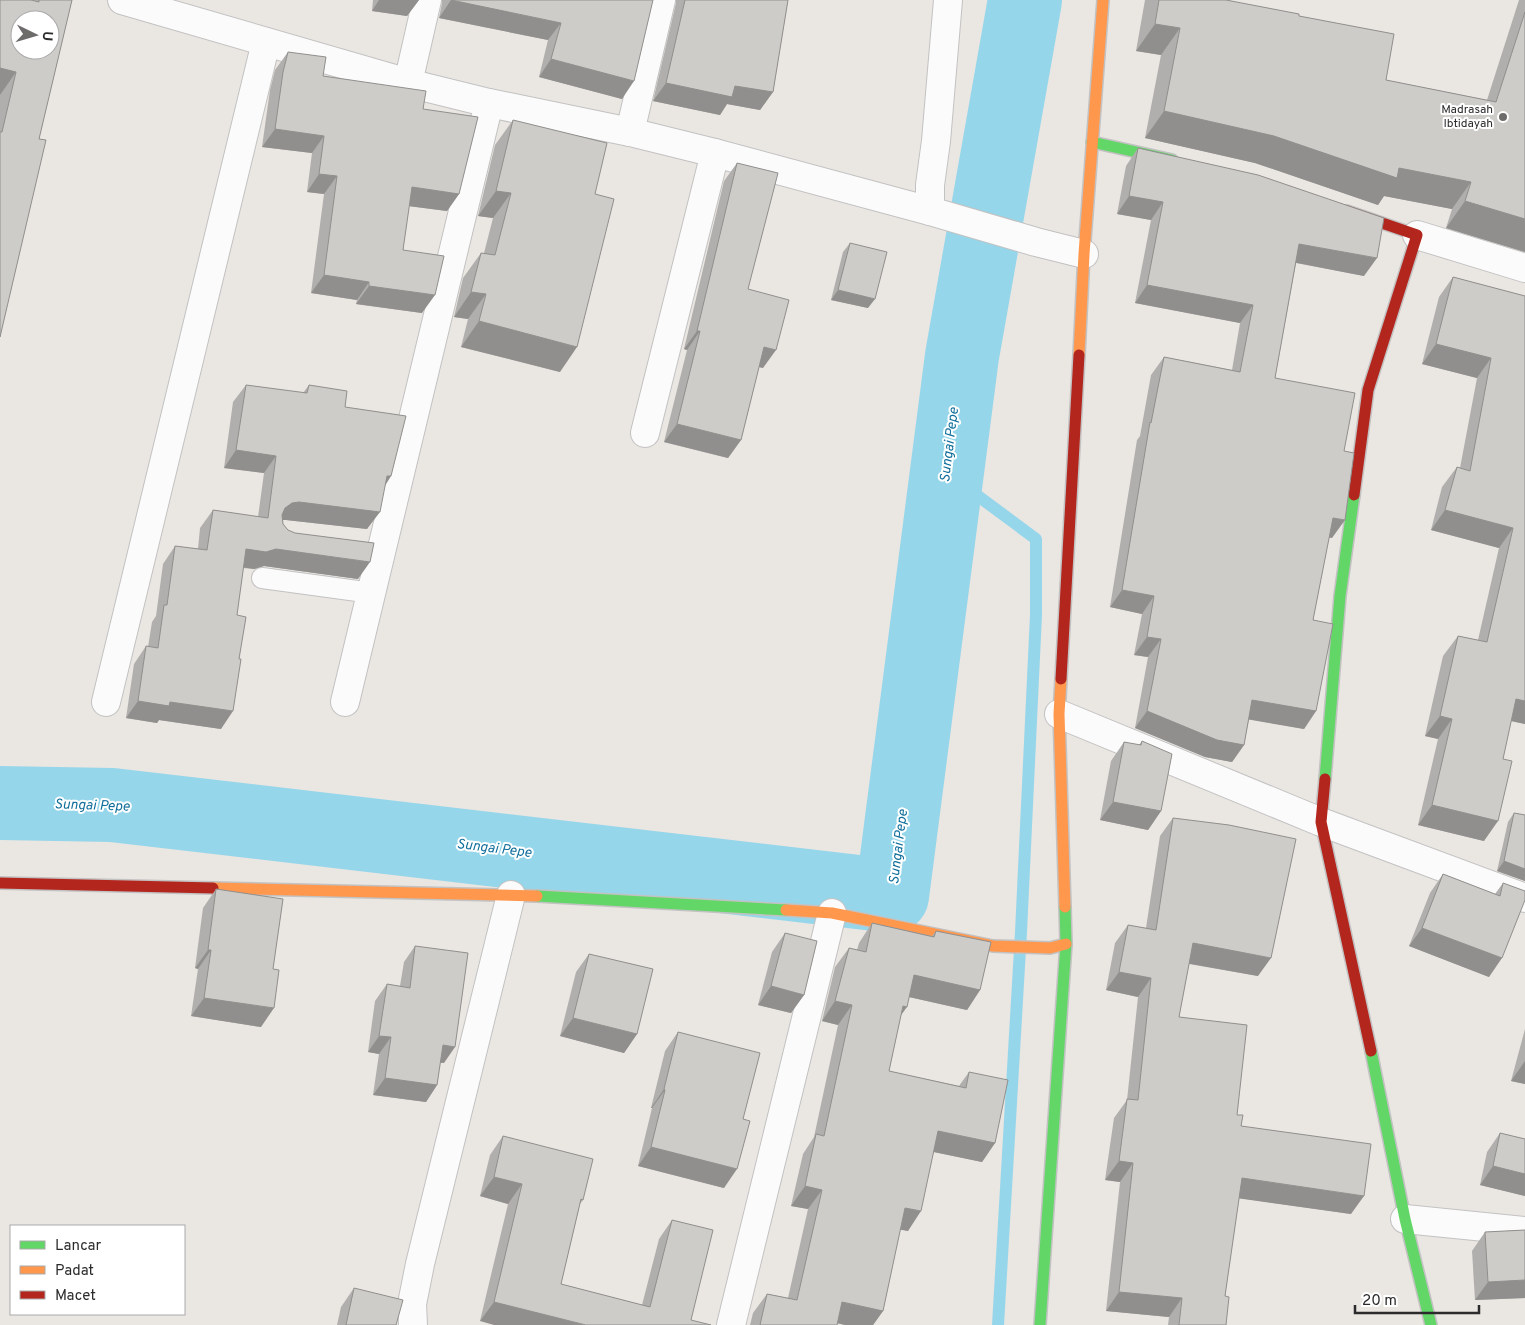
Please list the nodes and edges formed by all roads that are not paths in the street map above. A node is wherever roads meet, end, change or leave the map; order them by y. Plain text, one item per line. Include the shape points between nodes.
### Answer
1 (122, 0) edge
2 (427, 0) edge
3 (661, 0) edge
4 (948, 0) edge
5 (1102, 0) edge
6 (266, 42) junction
7 (408, 83) junction
8 (488, 103) junction
9 (630, 132) junction
10 (1092, 142) junction
11 (714, 153) junction
12 (1185, 163) edge
13 (1333, 206) edge
14 (943, 215) junction
15 (1417, 234) junction
16 (1084, 254) junction
17 (1525, 268) edge
18 (645, 433) dead end
19 (262, 578) dead end
20 (372, 594) junction
21 (106, 702) dead end
22 (345, 702) dead end
23 (1059, 714) junction
24 (1321, 822) junction
25 (0, 882) edge
26 (511, 895) junction
27 (1525, 898) edge
28 (832, 913) junction
29 (1066, 944) junction
30 (1405, 1219) junction
31 (1525, 1231) edge
32 (413, 1325) edge
33 (731, 1325) edge
34 (1040, 1325) edge
35 (1431, 1325) edge

1 - 6 street
2 - 7 street
3 - 9 street
4 - 14 street via 930,185
5 - 10 street
6 - 7 street
6 - 21 street
7 - 8 street
8 - 9 street
8 - 20 street via 372,546
9 - 11 street
10 - 12 street
10 - 16 street
11 - 14 street
11 - 18 street
13 - 15 street
14 - 16 street
15 - 17 street
15 - 24 street via 1368,390 1340,596
16 - 23 street
19 - 20 lane
20 - 22 street
23 - 24 street
23 - 29 street
24 - 27 street
24 - 30 street
25 - 26 street
26 - 28 street
26 - 32 street via 420,1264 412,1304
28 - 29 street via 993,946 1050,948
28 - 33 street
29 - 34 street
30 - 31 street
30 - 35 street

